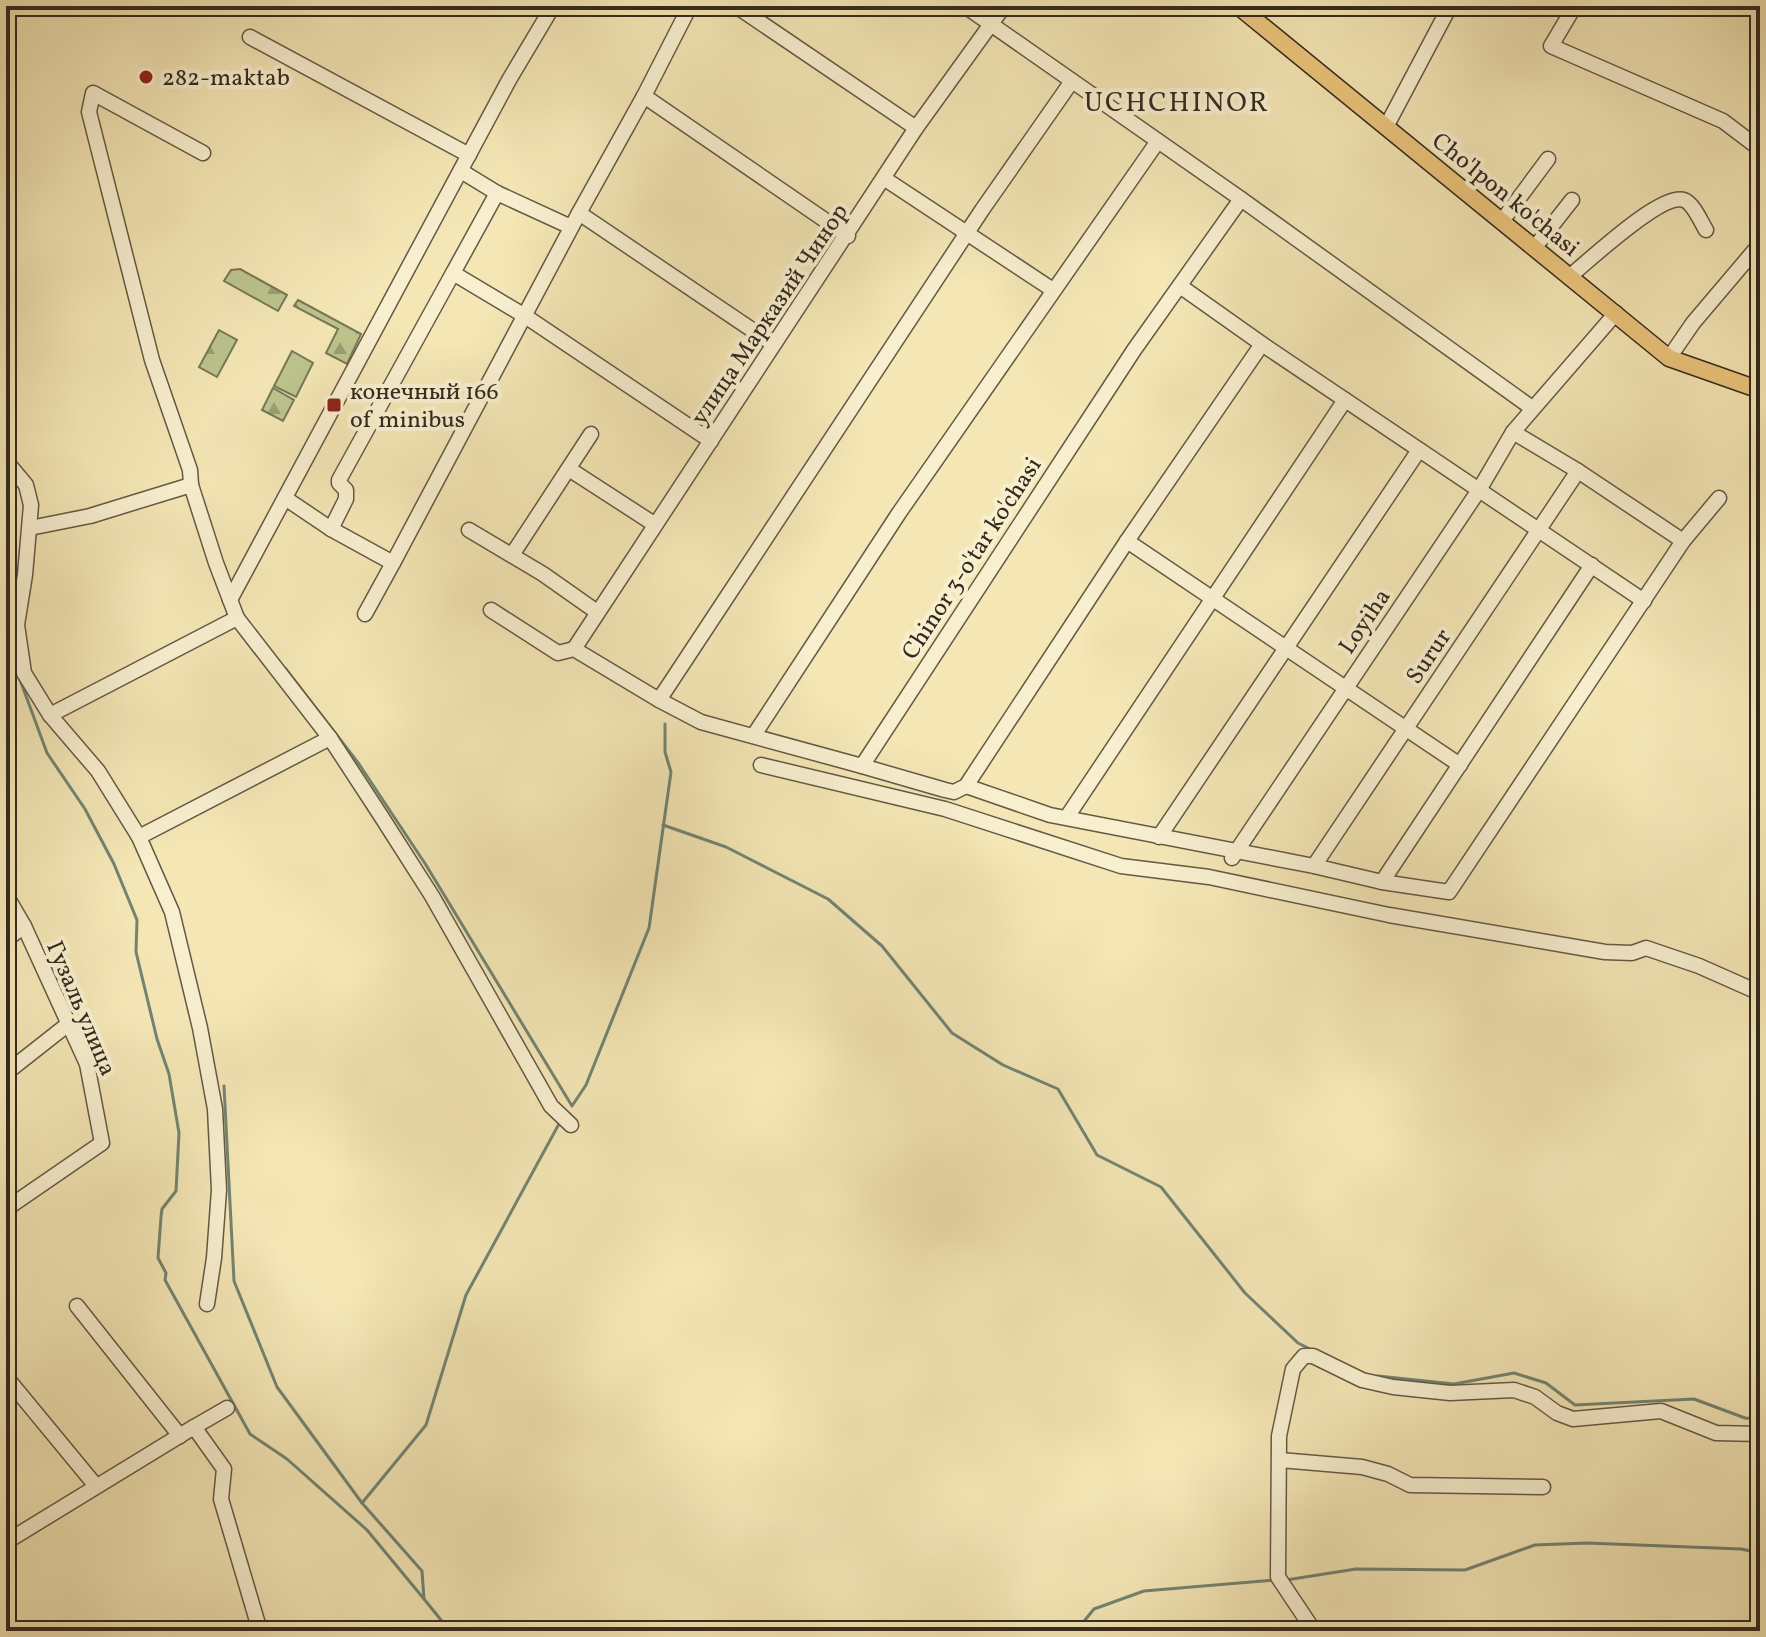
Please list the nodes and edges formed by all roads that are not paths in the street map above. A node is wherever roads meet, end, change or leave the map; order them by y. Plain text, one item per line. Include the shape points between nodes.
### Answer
1 (553, 6) edge
2 (690, 6) edge
3 (736, 6) edge
4 (965, 6) edge
5 (1004, 6) edge
6 (1238, 6) edge
7 (1450, 6) edge
8 (1559, 6) edge
9 (990, 23) junction
10 (250, 37) dead end
11 (1072, 81) junction
12 (644, 96) junction
13 (1386, 127) junction
14 (916, 128) junction
15 (1158, 141) junction
16 (1760, 149) edge
17 (203, 153) dead end
18 (469, 155) junction
19 (1548, 159) dead end
20 (461, 171) junction
21 (885, 179) junction
22 (497, 193) junction
23 (1241, 199) junction
24 (1572, 200) dead end
25 (579, 213) junction
26 (1502, 221) junction
27 (571, 227) junction
28 (1706, 230) dead end
29 (968, 232) junction
30 (848, 236) junction
31 (1760, 244) edge
32 (1535, 247) junction
33 (453, 273) junction
34 (1570, 276) junction
35 (1180, 286) junction
36 (1053, 290) junction
37 (1616, 313) junction
38 (525, 316) junction
39 (773, 344) junction
40 (1262, 344) junction
41 (1669, 358) junction
42 (1760, 390) edge
43 (1345, 400) junction
44 (1532, 408) junction
45 (1513, 432) junction
46 (591, 434) dead end
47 (711, 441) junction
48 (1419, 450) junction
49 (6, 461) edge
50 (569, 469) junction
51 (1578, 471) junction
52 (191, 485) junction
53 (1479, 490) junction
54 (285, 498) junction
55 (1719, 498) dead end
56 (654, 524) junction
57 (30, 528) junction
58 (331, 529) junction
59 (469, 530) dead end
60 (1538, 530) junction
61 (1127, 541) junction
62 (1683, 541) junction
63 (512, 555) junction
64 (1592, 565) junction
65 (392, 566) junction
66 (1213, 598) junction
67 (230, 600) junction
68 (1644, 601) junction
69 (491, 610) dead end
70 (597, 612) junction
71 (365, 614) dead end
72 (237, 618) junction
73 (1286, 648) junction
74 (574, 649) junction
75 (1346, 688) junction
76 (659, 700) junction
77 (50, 715) junction
78 (1406, 729) junction
79 (754, 735) junction
80 (330, 738) junction
81 (843, 760) junction
82 (761, 765) dead end
83 (1460, 765) junction
84 (862, 766) junction
85 (835, 783) junction
86 (966, 786) junction
87 (1067, 817) junction
88 (139, 837) junction
89 (1159, 837) junction
90 (1234, 855) junction
91 (1314, 866) junction
92 (1382, 882) junction
93 (6, 895) edge
94 (24, 926) junction
95 (6, 940) edge
96 (1760, 993) edge
97 (67, 1025) junction
98 (6, 1073) edge
99 (571, 1125) dead end
100 (6, 1209) edge
101 (207, 1304) dead end
102 (77, 1306) dead end
103 (6, 1377) edge
104 (227, 1408) dead end
105 (194, 1427) junction
106 (1760, 1434) edge
107 (180, 1436) junction
108 (1280, 1460) junction
109 (96, 1486) junction
110 (1543, 1487) dead end
111 (8, 1537) edge
112 (260, 1631) edge
113 (1314, 1631) edge

1 - 18 street
2 - 12 street
3 - 14 street
4 - 9 street
5 - 9 street, улица Марказий Чинор
6 - 13 main road, Cho'lpon ko'chasi
7 - 13 street
8 - 16 street via 1570,14 1551,46 1723,121
9 - 11 street
9 - 14 street, улица Марказий Чинор
10 - 18 street
11 - 15 street
11 - 29 street
12 - 25 street
12 - 30 street
13 - 26 main road, Cho'lpon ko'chasi
14 - 21 street, улица Марказий Чинор
15 - 23 street
15 - 36 street
17 - 52 street via 93,93 89,112 152,360
18 - 20 street
19 - 26 street
20 - 22 street
20 - 54 street
21 - 29 street
21 - 30 street, улица Марказий Чинор
22 - 27 street
22 - 33 street
23 - 35 street, Chinor 3-o'tar ko'chasi
23 - 44 street
24 - 32 street
25 - 27 street
25 - 39 street
26 - 32 main road, Cho'lpon ko'chasi
27 - 38 street
28 - 34 street via 1688,203 1669,201
29 - 36 street
29 - 76 street
30 - 39 street, улица Марказий Чинор
31 - 41 street
32 - 34 main road, Cho'lpon ko'chasi
33 - 38 street
33 - 58 street via 339,480 346,499
34 - 37 main road, Cho'lpon ko'chasi
35 - 40 street
35 - 84 street, Chinor 3-o'tar ko'chasi
36 - 79 street
37 - 41 main road, Cho'lpon ko'chasi
37 - 44 street, Loyiha
38 - 47 street
38 - 65 street
39 - 47 street, улица Марказий Чинор
40 - 43 street
40 - 61 street
41 - 42 main road, Cho'lpon ko'chasi
43 - 48 street
43 - 66 street
44 - 45 street, Loyiha
45 - 51 street
45 - 53 street, Loyiha
46 - 50 street
47 - 56 street, улица Марказий Чинор
48 - 53 street
48 - 73 street
49 - 57 street via 26,485
50 - 56 street
50 - 63 street
51 - 60 street, Surur
51 - 62 street
52 - 57 street
52 - 67 street
53 - 60 street
53 - 75 street, Loyiha
54 - 58 street
54 - 67 street
55 - 62 street
56 - 70 street, улица Марказий Чинор
57 - 77 street via 18,644 24,673
58 - 65 street
59 - 63 street
60 - 64 street
60 - 78 street, Surur
61 - 66 street
61 - 86 street
62 - 68 street
63 - 70 street
64 - 68 street
64 - 83 street
65 - 71 street
66 - 73 street
66 - 87 street
67 - 72 street
68 - 92 street via 1449,892
69 - 74 street via 558,653
70 - 74 street, улица Марказий Чинор
72 - 77 street
72 - 80 street
73 - 75 street
73 - 89 street
74 - 76 street
75 - 78 street
75 - 90 street, Loyiha
76 - 79 street via 701,722
77 - 88 street via 98,771
78 - 83 street
78 - 91 street, Surur
79 - 81 street
80 - 88 street
80 - 99 street via 432,896 551,1106
81 - 84 street
81 - 85 street
82 - 85 street
83 - 92 street
84 - 86 street via 954,792
85 - 96 street via 945,809 1121,866 1209,877 1605,952 1646,948
86 - 87 street
87 - 89 street
88 - 101 street via 172,912 215,1109 218,1213
89 - 90 street
90 - 91 street
91 - 92 street
93 - 94 street, Гузаль улица
94 - 95 street
94 - 97 street, Гузаль улица
97 - 98 street
97 - 100 street, Гузаль улица via 87,1064 102,1143
102 - 107 street
103 - 109 street
104 - 105 street
105 - 107 street
105 - 112 street via 224,1469 221,1499
106 - 108 street via 1716,1433 1661,1411 1573,1419 1514,1390 1450,1393 1393,1387 1304,1356 1293,1369 1279,1436
107 - 109 street
108 - 110 street via 1362,1467 1410,1485
108 - 113 street via 1278,1577
109 - 111 street

